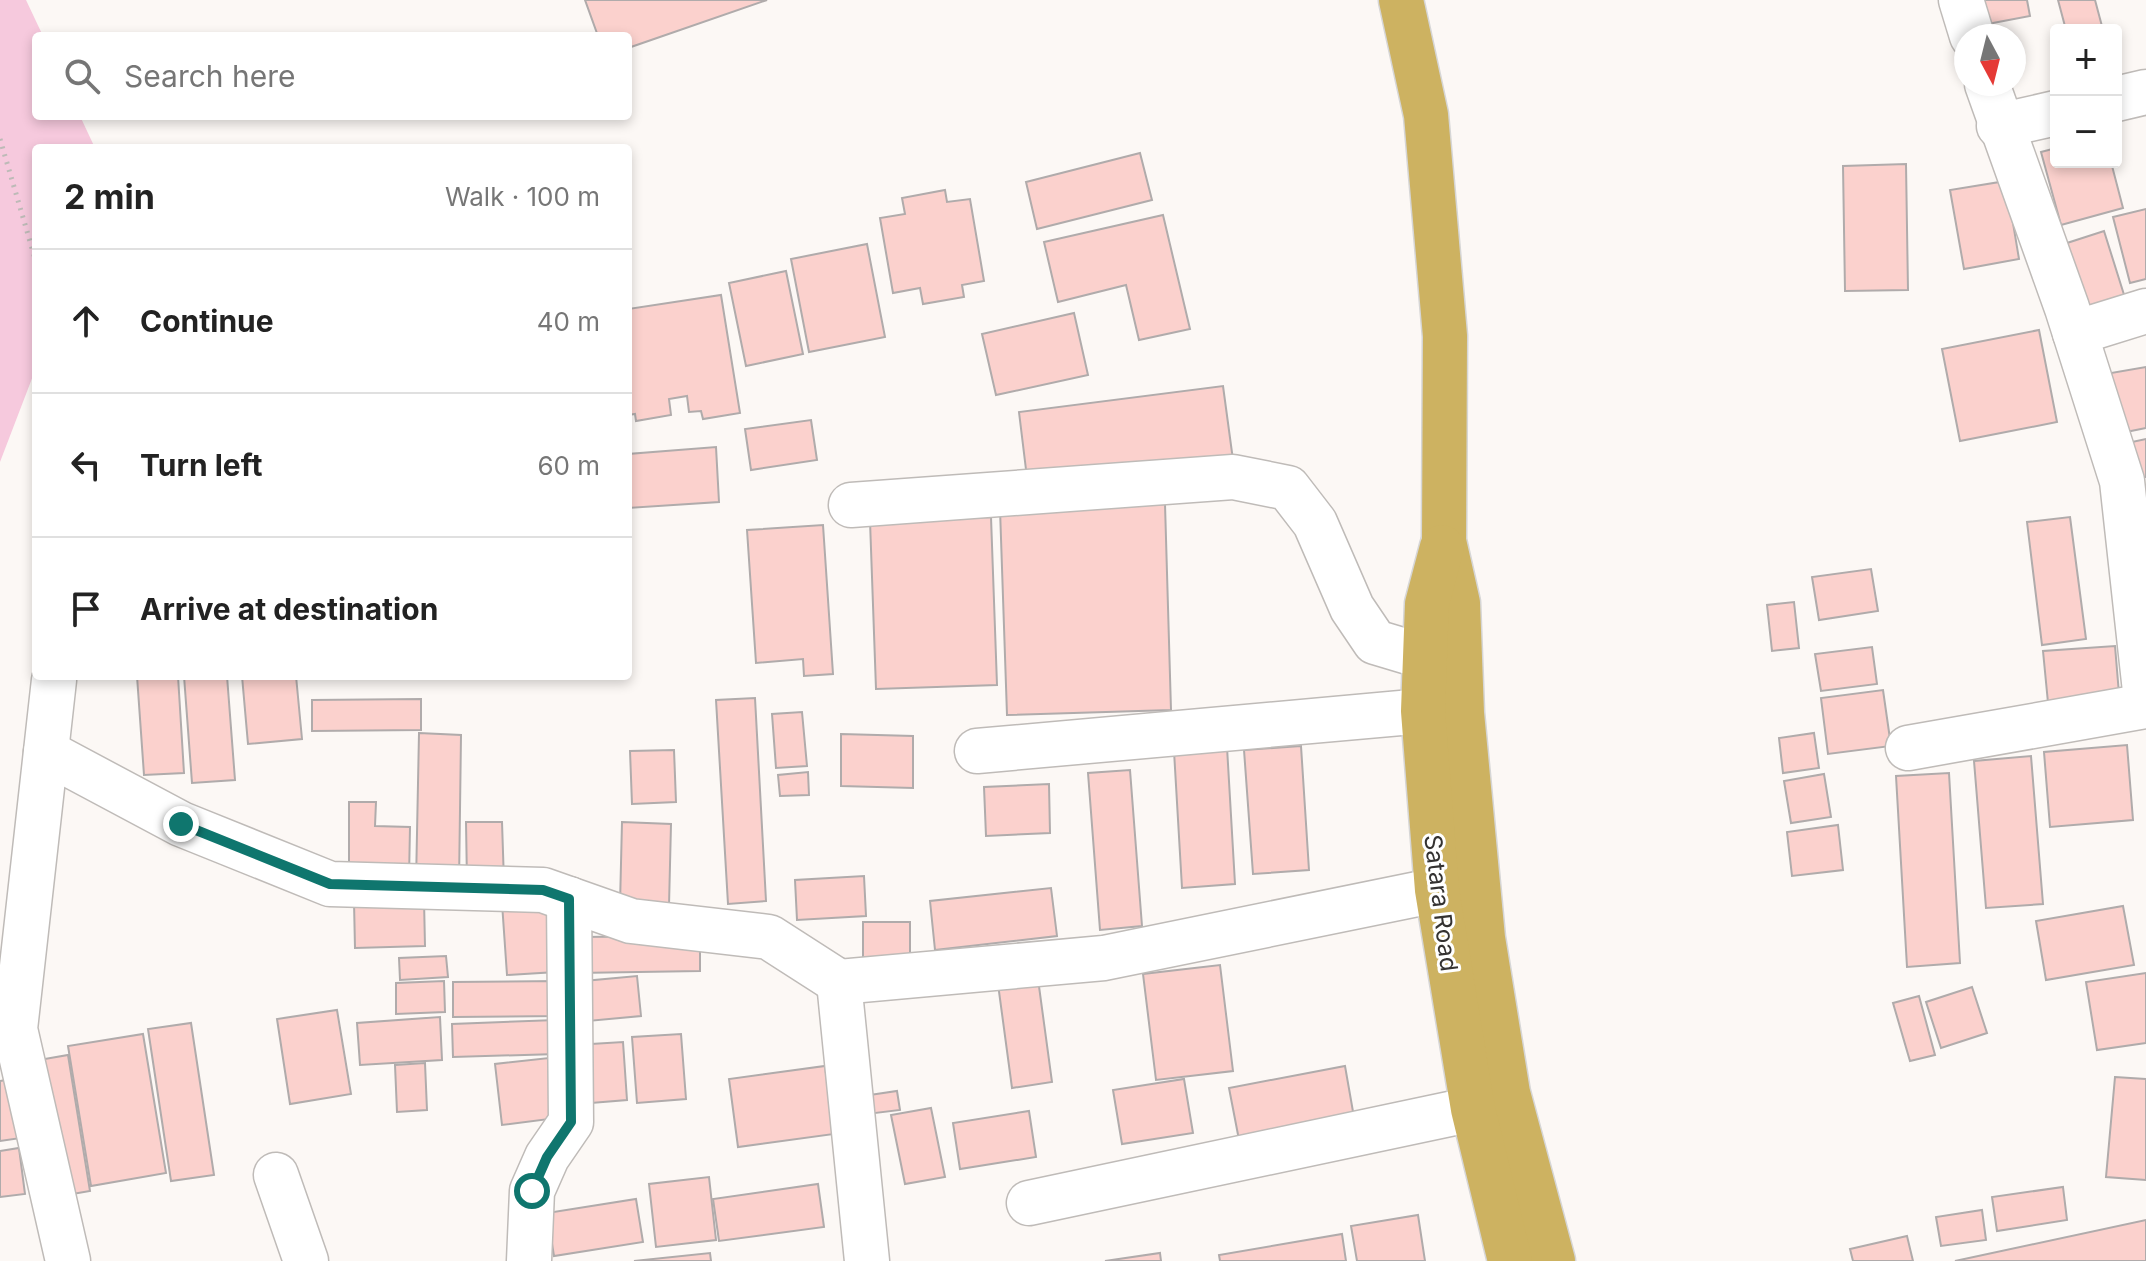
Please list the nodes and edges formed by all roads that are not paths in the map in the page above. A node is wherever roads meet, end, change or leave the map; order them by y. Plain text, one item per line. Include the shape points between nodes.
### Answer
1 (1401, 0) edge
2 (1961, 0) edge
3 (1968, 24) edge
4 (2146, 92) edge
5 (1990, 96) edge
6 (2122, 98) edge
7 (2050, 114) edge
8 (1999, 126) junction
9 (2146, 311) edge
10 (2075, 333) junction
11 (851, 505) dead end
12 (1444, 541) junction
13 (1425, 657) junction
14 (54, 680) dead end
15 (2146, 703) edge
16 (1423, 711) junction
17 (1908, 748) dead end
18 (977, 751) dead end
19 (46, 752) junction
20 (38, 829) junction
21 (0, 871) edge
22 (1437, 890) junction
23 (569, 899) junction
24 (839, 982) junction
25 (1473, 1109) junction
26 (276, 1175) dead end
27 (1029, 1203) dead end
28 (68, 1261) edge
29 (306, 1261) edge
30 (529, 1261) edge
31 (867, 1261) edge
32 (1510, 1261) edge
33 (1553, 1261) edge

1 - 12 highway via 1426,115 1443,321
2 - 3 street
4 - 6 street
5 - 8 street
7 - 8 street
8 - 10 street
9 - 10 street
10 - 15 street via 2122,481
11 - 13 street via 1233,477 1288,488 1315,523 1352,608 1375,642
12 - 13 highway, Satara Road via 1427,604
12 - 33 highway via 1458,603 1462,713 1483,938 1508,1093
13 - 16 highway, Satara Road
14 - 19 street
15 - 17 street
16 - 18 street
16 - 22 highway, Satara Road
19 - 20 street
19 - 23 street via 181,824 330,884 543,890
20 - 21 street
20 - 28 street via 15,1029
22 - 24 street via 1104,958
22 - 25 highway, Satara Road
23 - 24 street via 631,921 769,937
23 - 30 street via 571,1122 532,1191
24 - 31 street
25 - 27 street
25 - 32 highway, Satara Road
26 - 29 street

